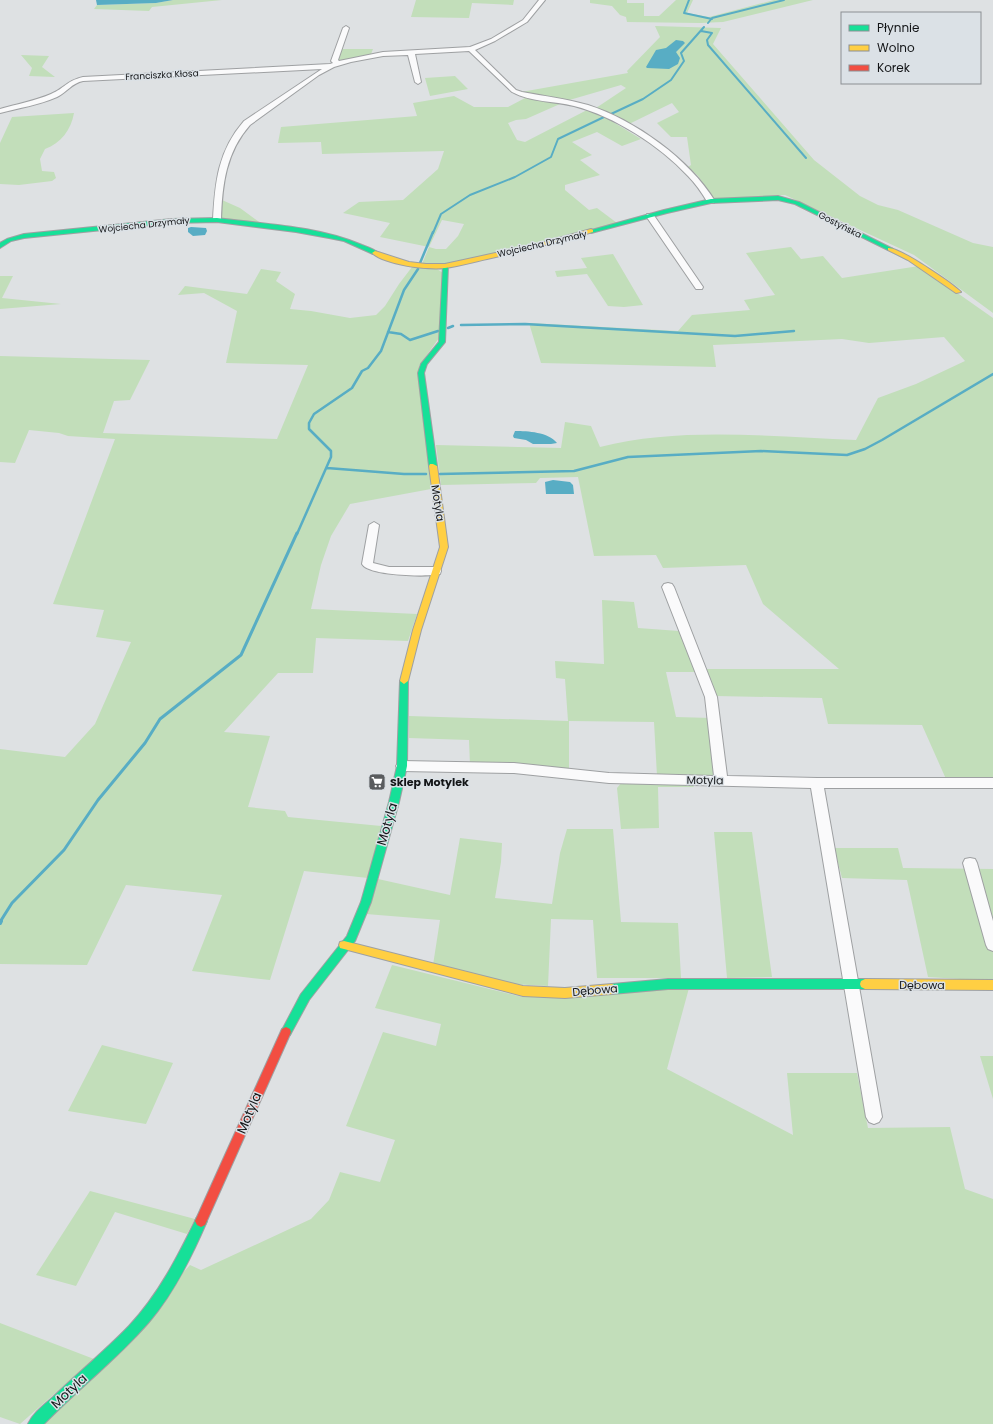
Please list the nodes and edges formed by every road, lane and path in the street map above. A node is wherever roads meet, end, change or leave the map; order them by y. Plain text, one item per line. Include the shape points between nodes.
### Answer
1 (542, 0) edge
2 (346, 28) dead end
3 (472, 50) junction
4 (411, 53) junction
5 (335, 65) junction
6 (418, 82) dead end
7 (0, 111) edge
8 (711, 201) junction
9 (650, 216) junction
10 (217, 220) junction
11 (0, 246) edge
12 (445, 266) junction
13 (699, 287) dead end
14 (958, 292) dead end
15 (374, 525) dead end
16 (436, 571) junction
17 (668, 587) dead end
18 (402, 766) junction
19 (721, 781) junction
20 (817, 783) junction
21 (993, 783) edge
22 (970, 863) dead end
23 (344, 945) junction
24 (993, 945) edge
25 (851, 984) junction
26 (993, 985) edge
27 (874, 1117) dead end
28 (35, 1424) edge

1 - 3 street via 525,21
2 - 5 street via 334,61
3 - 4 street
3 - 8 street via 514,91 591,108 653,143 699,181
4 - 5 street via 366,56
4 - 6 street
5 - 7 street, Franciszka Kłosa via 72,80 60,92 48,98
5 - 10 street via 306,82 238,132 218,186
8 - 9 street, Wojciecha Drzymały
8 - 14 street, Gostyńska via 778,198 788,200 910,259
9 - 12 street, Wojciecha Drzymały via 538,246
9 - 13 street
10 - 11 street, Wojciecha Drzymały via 172,220 24,236 9,240
10 - 12 street, Wojciecha Drzymały via 329,236 352,242 399,263
12 - 16 street, Motyla via 442,342 422,366 421,373 444,547
15 - 16 street via 367,564 385,569
16 - 18 street, Motyla via 404,677
17 - 19 street via 711,697
18 - 19 street, Motyla via 530,769 609,778
18 - 23 street, Motyla via 366,902 353,932
19 - 20 street, Motyla
20 - 21 street, Motyla
20 - 25 street
22 - 24 street
23 - 25 street, Dębowa via 523,991 565,993 668,984
23 - 28 street, Motyla via 305,996 281,1041 205,1213 163,1294 119,1344 54,1403
25 - 26 street, Dębowa
25 - 27 street

